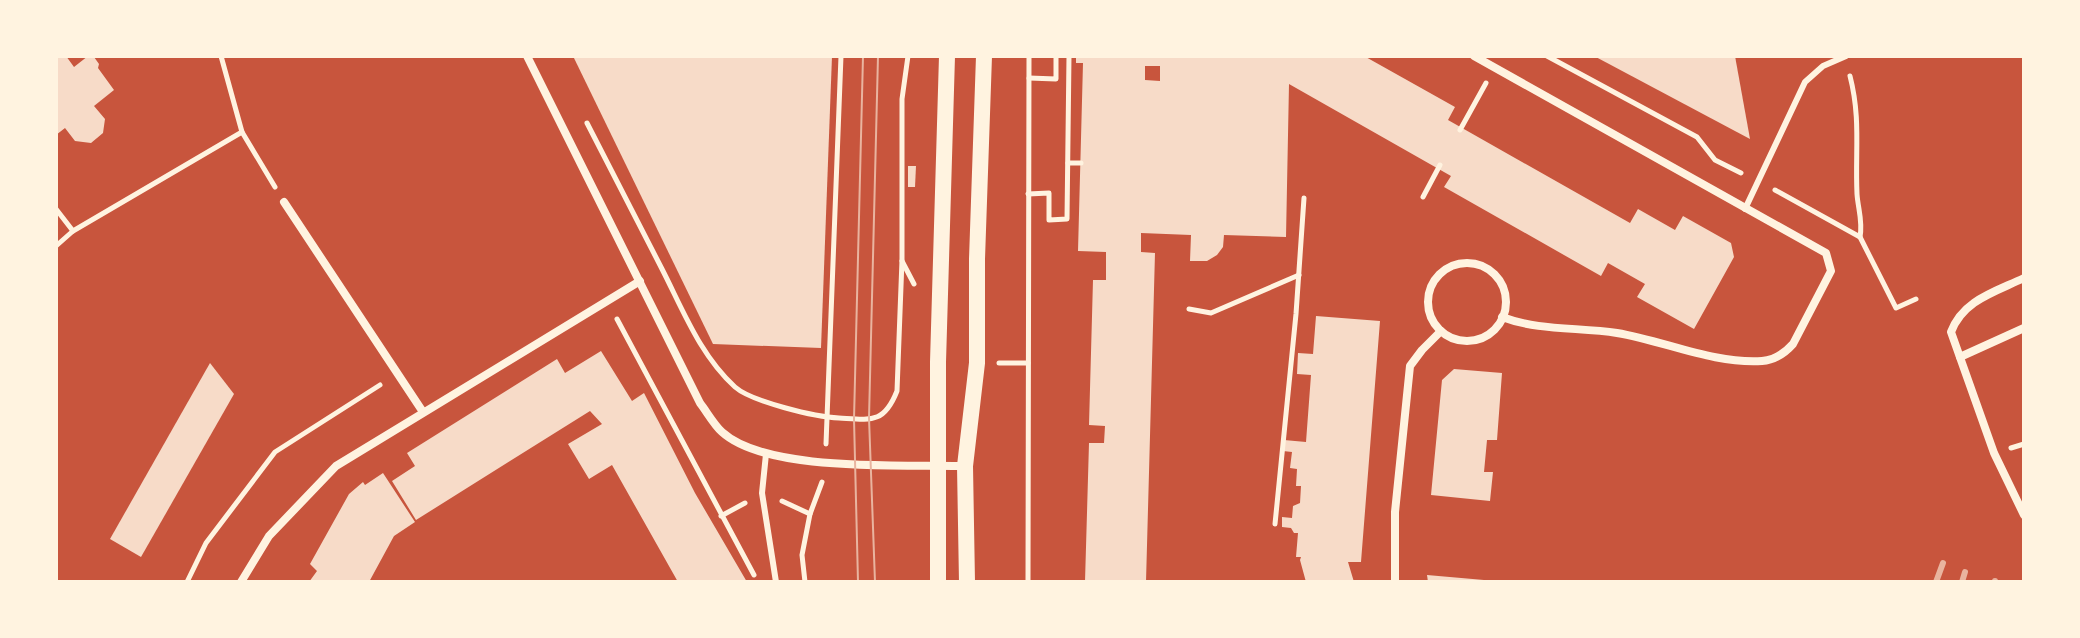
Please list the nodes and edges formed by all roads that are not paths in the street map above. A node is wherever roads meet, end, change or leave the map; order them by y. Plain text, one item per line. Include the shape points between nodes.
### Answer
1 (527, 56) edge
2 (947, 56) edge
3 (984, 56) edge
4 (1474, 56) edge
5 (1846, 56) edge
6 (1837, 58) edge
7 (284, 202) road end
8 (1745, 209) junction
9 (2024, 278) edge
10 (640, 281) junction
11 (1502, 317) junction
12 (2024, 328) edge
13 (1441, 331) junction
14 (1960, 357) junction
15 (423, 412) junction
16 (766, 454) junction
17 (938, 465) junction
18 (965, 466) junction
19 (2024, 515) edge
20 (241, 582) edge
21 (776, 582) edge
22 (938, 582) edge
23 (967, 582) edge
24 (1395, 582) edge

1 - 10 street
2 - 17 main road
3 - 18 main road via 977,363
4 - 8 street
5 - 6 lane
6 - 8 lane via 1805,82
7 - 15 street
8 - 11 street via 1826,253 1831,271 1785,352 1767,360 1734,361 1617,333 1523,325
9 - 14 street via 1968,305 1956,318 1951,332
10 - 15 street
10 - 16 street via 700,403 722,432
11 - 13 street via 1493,331 1472,341
11 - 13 street via 1502,285 1484,267 1460,264 1438,276 1428,298 1433,323
12 - 14 street
13 - 24 street via 1410,366 1395,512
14 - 19 street via 1994,453
15 - 20 street via 336,466 269,536
16 - 17 street via 826,462
16 - 21 lane via 762,493
17 - 18 street
17 - 22 main road
18 - 23 main road

